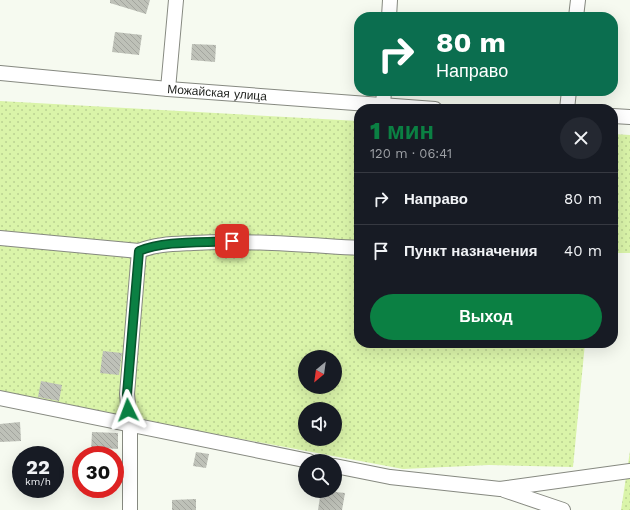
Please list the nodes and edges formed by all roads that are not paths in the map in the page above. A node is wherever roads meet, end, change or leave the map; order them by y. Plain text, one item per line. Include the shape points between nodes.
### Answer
1 (176, 0) edge
2 (390, 0) edge
3 (578, 0) edge
4 (389, 12) edge
5 (577, 12) edge
6 (0, 73) edge
7 (168, 89) junction
8 (370, 104) edge
9 (618, 116) edge
10 (630, 117) edge
11 (0, 238) edge
12 (354, 248) edge
13 (139, 251) junction
14 (0, 398) edge
15 (130, 425) junction
16 (298, 459) edge
17 (342, 467) edge
18 (630, 471) edge
19 (500, 489) junction
20 (130, 510) edge
21 (564, 510) edge

1 - 7 street
2 - 4 street
3 - 5 street
6 - 7 street, Можайская улица
7 - 8 street, Можайская улица
9 - 10 street
11 - 13 street
12 - 13 street via 232,241 166,245
13 - 15 street via 127,394
14 - 15 street
15 - 16 street
15 - 20 street
17 - 19 street via 390,477
18 - 19 street
19 - 21 street

